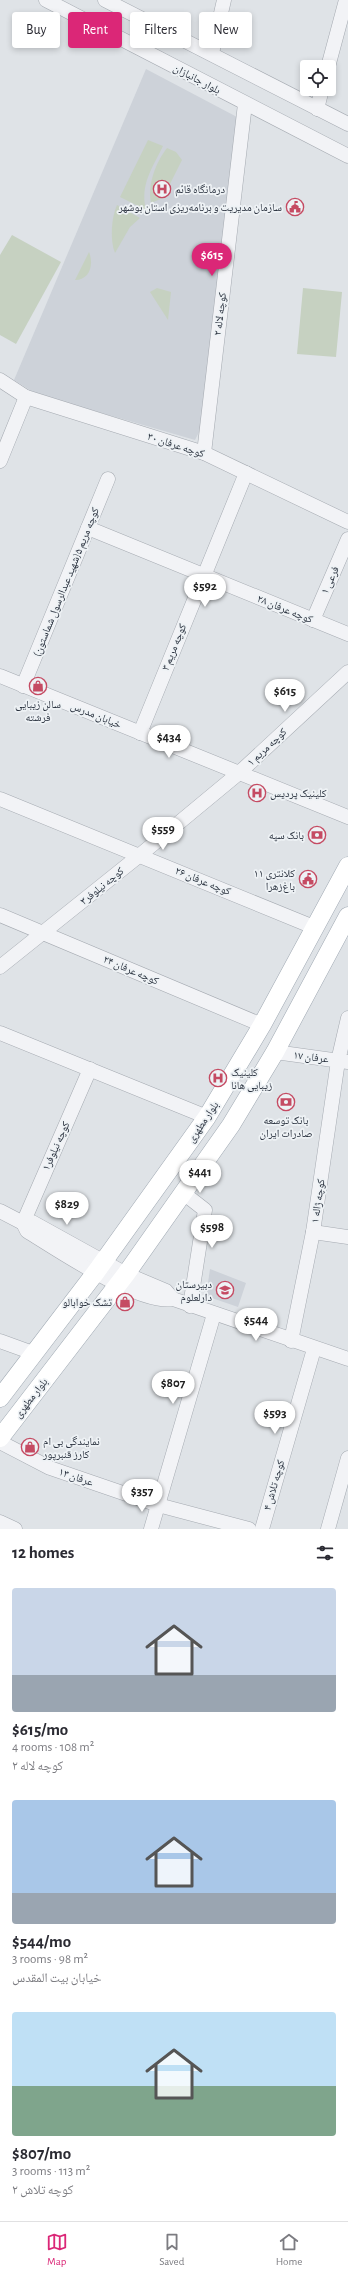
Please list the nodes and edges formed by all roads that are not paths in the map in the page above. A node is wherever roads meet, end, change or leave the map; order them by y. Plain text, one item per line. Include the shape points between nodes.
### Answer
1 (46, 0) edge
2 (104, 0) edge
3 (224, 0) edge
4 (346, 0) edge
5 (212, 53) junction
6 (330, 60) edge
7 (320, 96) edge
8 (245, 104) junction
9 (317, 109) junction
10 (348, 124) edge
11 (346, 151) edge
12 (0, 380) edge
13 (26, 397) junction
14 (204, 453) junction
15 (0, 461) edge
16 (246, 473) junction
17 (108, 479) dead end
18 (348, 522) edge
19 (88, 528) junction
20 (348, 540) edge
21 (203, 576) junction
22 (313, 620) junction
23 (348, 634) edge
24 (348, 672) edge
25 (0, 676) edge
26 (23, 686) junction
27 (140, 732) junction
28 (239, 773) junction
29 (0, 798) edge
30 (348, 817) edge
31 (140, 855) junction
32 (348, 866) edge
33 (0, 915) edge
34 (348, 916) edge
35 (316, 928) junction
36 (44, 933) junction
37 (0, 967) edge
38 (348, 1018) edge
39 (262, 1025) junction
40 (0, 1033) edge
41 (275, 1052) junction
42 (343, 1061) edge
43 (90, 1069) junction
44 (208, 1117) junction
45 (182, 1192) junction
46 (0, 1211) edge
47 (23, 1223) junction
48 (313, 1232) junction
49 (348, 1237) edge
50 (100, 1267) junction
51 (122, 1279) junction
52 (190, 1306) junction
53 (214, 1314) junction
54 (0, 1341) edge
55 (291, 1341) junction
56 (314, 1349) junction
57 (33, 1353) junction
58 (348, 1359) edge
59 (0, 1398) edge
60 (0, 1438) edge
61 (0, 1442) edge
62 (348, 1458) edge
63 (158, 1505) junction
64 (0, 1522) edge
65 (15, 1529) edge
66 (151, 1529) edge
67 (249, 1529) edge
68 (262, 1529) edge
69 (328, 1529) edge

1 - 8 street, بلوار جانبازان
2 - 5 street
3 - 5 street
4 - 6 street
5 - 9 street
7 - 9 street
8 - 11 street, بلوار جانبازان
8 - 14 street, کوچه لاله ۲
9 - 10 street
12 - 13 street, کوچه عرفان ۳۰
13 - 14 street, کوچه عرفان ۳۰
13 - 15 street
14 - 16 street, کوچه عرفان ۳۰
16 - 18 street, کوچه عرفان ۳۰
16 - 21 street, کوچه مریم ۳
17 - 19 street, کوچه مریم ۵(شهید عبدالرسول شماستون)
19 - 21 street, کوچه عرفان ۲۸
19 - 26 street, کوچه مریم ۵(شهید عبدالرسول شماستون)
20 - 22 street, فرعی ۱
21 - 22 street, کوچه عرفان ۲۸
21 - 27 street, کوچه مریم ۳
22 - 23 street, کوچه عرفان ۲۸
24 - 28 street, کوچه مریم ۱
25 - 26 street, خیابان مدرس
26 - 27 street, خیابان مدرس
27 - 28 street, خیابان مدرس
28 - 30 street, خیابان مدرس
28 - 31 street, کوچه نیلوفر۳
29 - 31 street, کوچه عرفان ۲۶
31 - 35 street, کوچه عرفان ۲۶
31 - 36 street, کوچه نیلوفر۳
32 - 35 main road, بلوار مطهری
33 - 36 street, کوچه عرفان ۲۴
34 - 41 main road, بلوار مطهری
35 - 39 main road, بلوار مطهری
36 - 37 street, کوچه نیلوفر۳
36 - 39 street, کوچه عرفان ۲۴
38 - 42 street, کوچه ژاله ۱
39 - 44 main road, بلوار مطهری
40 - 43 street
41 - 42 street, عرفان ۱۷
41 - 45 main road, بلوار مطهری via 231,1125
42 - 48 street, کوچه ژاله ۱
43 - 44 street
43 - 47 street, کوچه نیلوفر۱
44 - 50 main road, بلوار مطهری
45 - 51 main road, بلوار مطهری
45 - 52 street via 205,1210
46 - 47 street
47 - 50 street via 32,1222
48 - 49 street
48 - 55 street, کوچه ژاله ۱
50 - 51 street
50 - 57 main road, بلوار مطهری
51 - 52 street via 162,1301 173,1299
51 - 60 main road, بلوار مطهری
52 - 53 street
53 - 55 street
53 - 63 street
54 - 57 street
55 - 56 street
56 - 58 street
56 - 68 street, کوچه تلاش ۴
57 - 59 main road, بلوار مطهری
61 - 63 street, عرفان ۱۳ via 50,1468
62 - 69 street
63 - 66 street
63 - 67 street, عرفان ۱۳
64 - 65 street

